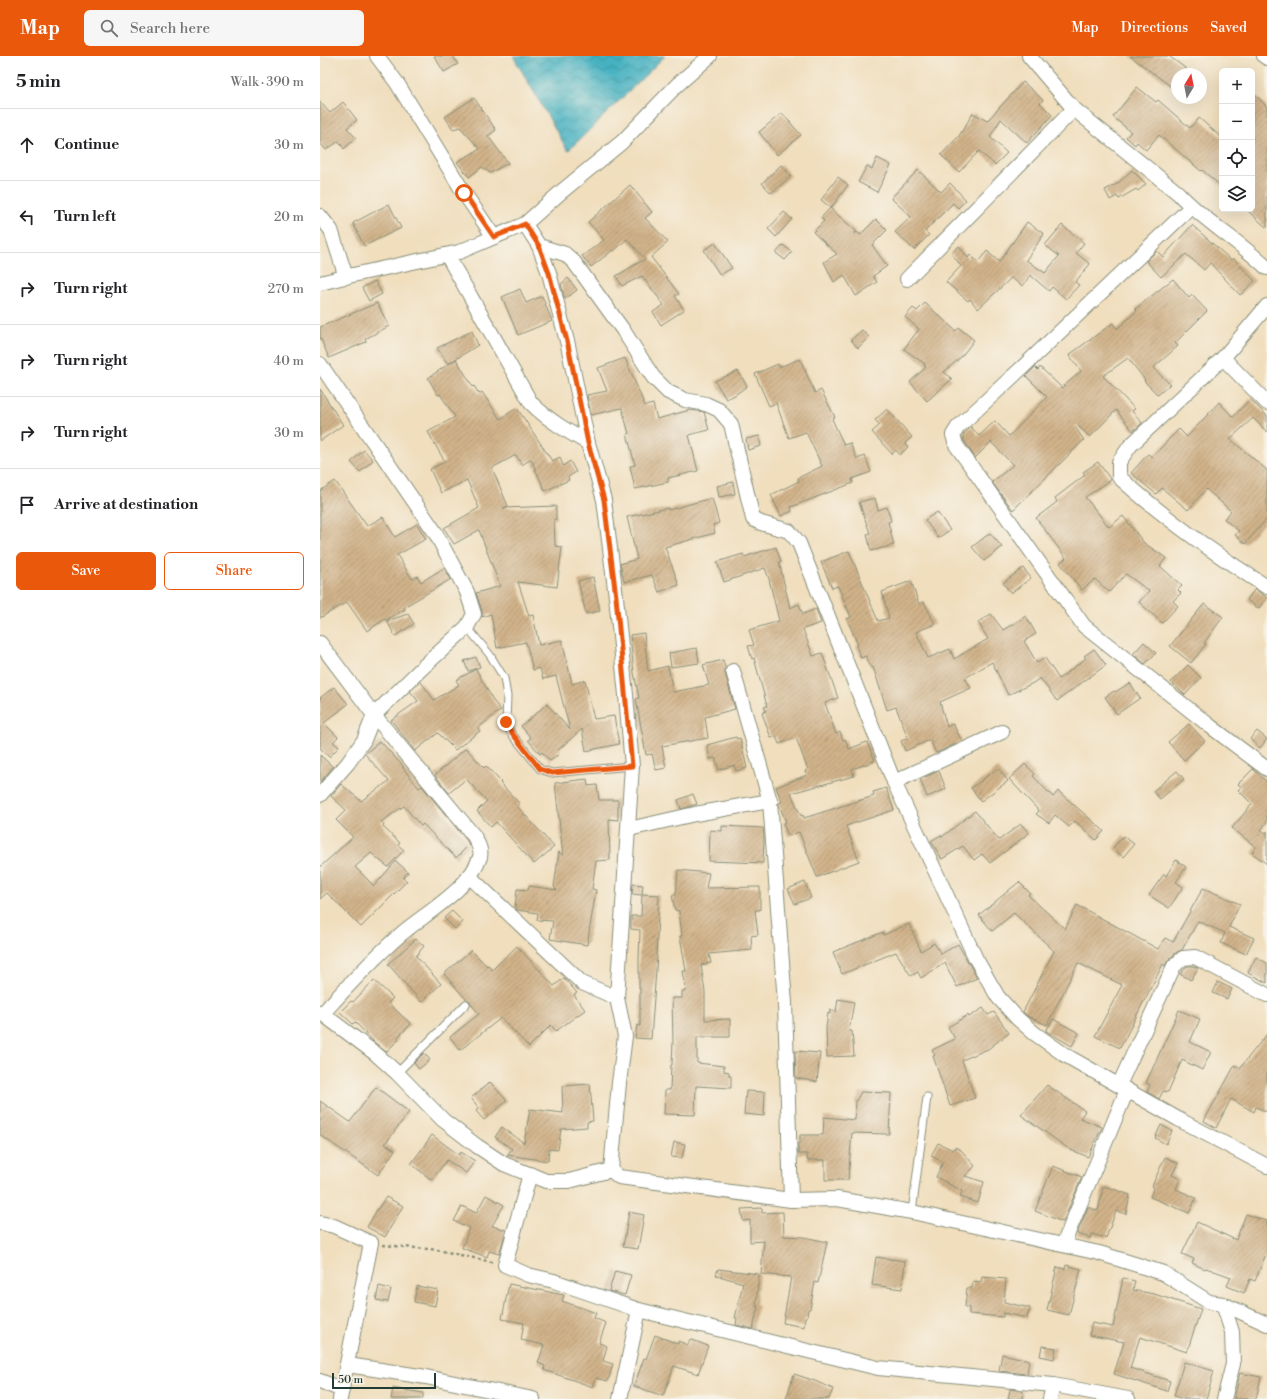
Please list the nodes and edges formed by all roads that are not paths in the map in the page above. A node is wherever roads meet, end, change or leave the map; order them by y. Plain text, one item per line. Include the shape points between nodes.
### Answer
1 (376, 56) edge
2 (710, 56) edge
3 (1029, 56) edge
4 (1264, 56) edge
5 (1267, 58) edge
6 (1074, 109) junction
7 (1191, 207) junction
8 (320, 216) edge
9 (525, 224) junction
10 (494, 237) junction
11 (539, 246) junction
12 (447, 255) junction
13 (1267, 268) edge
14 (346, 277) junction
15 (907, 279) dead end
16 (320, 283) edge
17 (1267, 306) edge
18 (1223, 358) junction
19 (320, 364) edge
20 (1267, 403) edge
21 (588, 443) junction
22 (1267, 587) edge
23 (467, 627) junction
24 (320, 643) edge
25 (733, 671) dead end
26 (374, 715) junction
27 (1002, 732) dead end
28 (632, 766) junction
29 (1267, 769) edge
30 (894, 782) junction
31 (320, 795) edge
32 (770, 801) junction
33 (629, 829) junction
34 (469, 876) junction
35 (1267, 995) edge
36 (617, 998) junction
37 (466, 1004) dead end
38 (321, 1013) edge
39 (397, 1073) junction
40 (1123, 1088) junction
41 (927, 1098) dead end
42 (1267, 1166) edge
43 (611, 1170) junction
44 (530, 1174) junction
45 (791, 1200) junction
46 (912, 1212) junction
47 (320, 1223) edge
48 (1063, 1245) junction
49 (1223, 1304) junction
50 (639, 1310) junction
51 (1267, 1324) edge
52 (348, 1365) junction
53 (320, 1381) edge
54 (1053, 1385) junction
55 (341, 1395) edge
56 (534, 1399) edge
57 (620, 1399) edge
58 (1050, 1399) edge
59 (1128, 1399) edge
60 (1224, 1399) edge

1 - 10 street via 397,83
2 - 9 street via 677,85 622,142
3 - 6 street
4 - 5 street
6 - 7 street via 1178,193
6 - 15 street
7 - 13 street
7 - 29 street via 958,426 953,435 956,445 1084,626
8 - 14 street via 331,230
9 - 10 street
9 - 11 street
10 - 12 street
11 - 21 street via 549,273 568,345
11 - 30 street via 565,254 574,262 653,377 668,392 719,410 731,424 753,519 789,531 800,543
12 - 14 street
12 - 21 street via 531,403 559,426
14 - 16 street
17 - 18 street
18 - 20 street
18 - 22 street via 1130,446 1118,462 1119,477 1181,530
19 - 23 street via 435,532 467,592 474,614
21 - 28 street via 604,500
23 - 26 street
23 - 28 lane via 490,655 504,678 507,696 506,722 540,769 552,773
24 - 26 street
25 - 32 street
26 - 31 street via 364,740
26 - 34 street via 474,836 480,856
27 - 30 street
28 - 33 street
30 - 40 street via 976,959 998,997 1034,1033 1065,1055
32 - 33 street
32 - 45 street via 785,1002
33 - 36 street
34 - 36 street via 582,983
34 - 38 street via 450,896 400,935
35 - 40 street via 1195,957 1183,958 1174,966
36 - 43 street via 624,1036
37 - 39 lane
38 - 39 street
39 - 44 street via 443,1120 504,1164
40 - 42 street
40 - 48 street
41 - 46 lane
43 - 44 street via 569,1182 546,1181
43 - 45 street via 619,1177
44 - 50 street via 505,1265 528,1275 554,1281
45 - 46 street via 837,1199
46 - 48 street
47 - 52 street via 334,1226 370,1243
48 - 49 street via 1099,1253 1163,1273 1209,1302
49 - 51 street
49 - 60 street via 1232,1332 1233,1364
50 - 54 street via 878,1368
50 - 57 street
52 - 55 street
52 - 56 street via 426,1377
53 - 55 street
54 - 58 street
54 - 59 street

